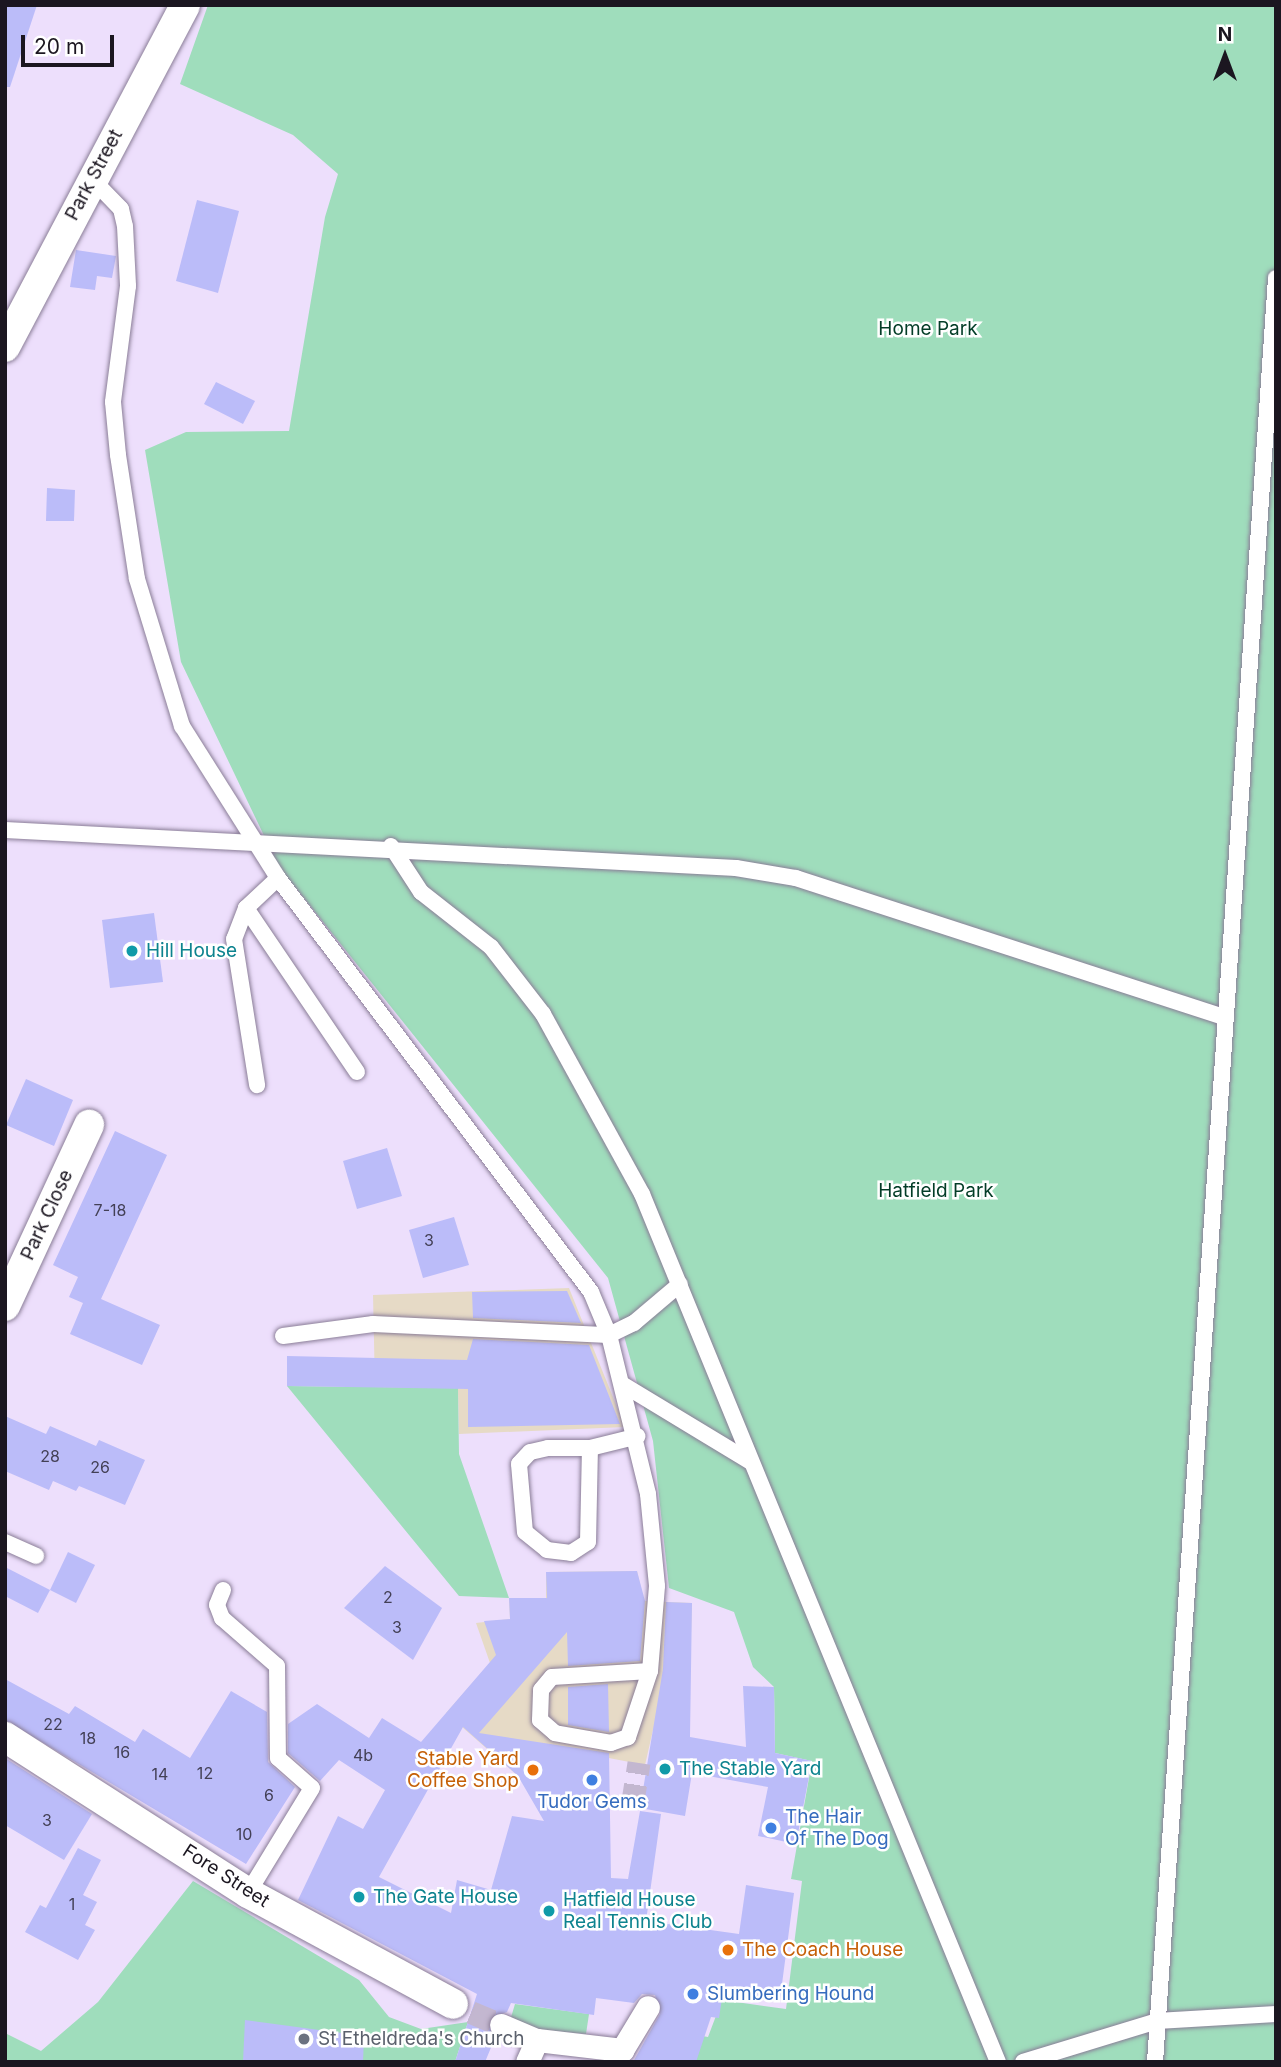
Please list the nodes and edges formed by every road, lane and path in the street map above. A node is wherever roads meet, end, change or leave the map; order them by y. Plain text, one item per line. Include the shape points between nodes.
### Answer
1 (185, 5) edge
2 (91, 178) junction
3 (1276, 278) edge
4 (5, 347) edge
5 (5, 830) edge
6 (252, 838) junction
7 (391, 846) junction
8 (278, 878) junction
9 (246, 908) junction
10 (1225, 1017) junction
11 (357, 1072) dead end
12 (257, 1085) dead end
13 (89, 1125) dead end
14 (680, 1284) junction
15 (5, 1306) edge
16 (610, 1335) junction
17 (283, 1336) dead end
18 (622, 1384) junction
19 (638, 1436) junction
20 (590, 1448) junction
21 (751, 1462) junction
22 (5, 1542) edge
23 (36, 1556) dead end
24 (223, 1590) dead end
25 (650, 1671) junction
26 (5, 1737) edge
27 (248, 1893) junction
28 (648, 2007) dead end
29 (462, 2008) tunnel mouth
30 (1276, 2014) edge
31 (1157, 2021) junction
32 (501, 2025) tunnel mouth
33 (537, 2040) junction
34 (625, 2054) edge
35 (527, 2062) edge
36 (998, 2062) edge
37 (1023, 2062) edge
38 (1155, 2062) edge

1 - 2 street, Park Street
2 - 4 street, Park Street
2 - 6 lane via 121,209 129,255 113,402 136,579 182,726
3 - 10 lane
5 - 6 lane
6 - 7 lane
6 - 8 lane
7 - 10 lane via 736,868 796,877
7 - 14 lane via 421,892 491,947 543,1014 642,1194
8 - 9 lane
8 - 16 lane via 591,1292
9 - 11 lane
9 - 12 lane via 234,939
10 - 31 lane
13 - 15 street, Park Close
14 - 16 lane via 634,1323
14 - 21 lane
16 - 17 lane via 373,1324
16 - 18 lane
18 - 19 lane
18 - 21 lane
19 - 20 lane
19 - 25 lane via 657,1586
20 - 20 lane via 588,1542 571,1553 547,1550 525,1532 519,1464 530,1452
21 - 36 lane
22 - 23 lane
24 - 27 lane via 217,1605 222,1618 276,1666 278,1758 312,1788
25 - 25 lane via 628,1737 611,1743 555,1733 540,1720 541,1690 552,1677
26 - 27 street, Fore Street
27 - 29 street, Fore Street
28 - 34 street
30 - 31 lane
31 - 37 lane
31 - 38 lane
32 - 33 street
33 - 34 street
33 - 35 street

